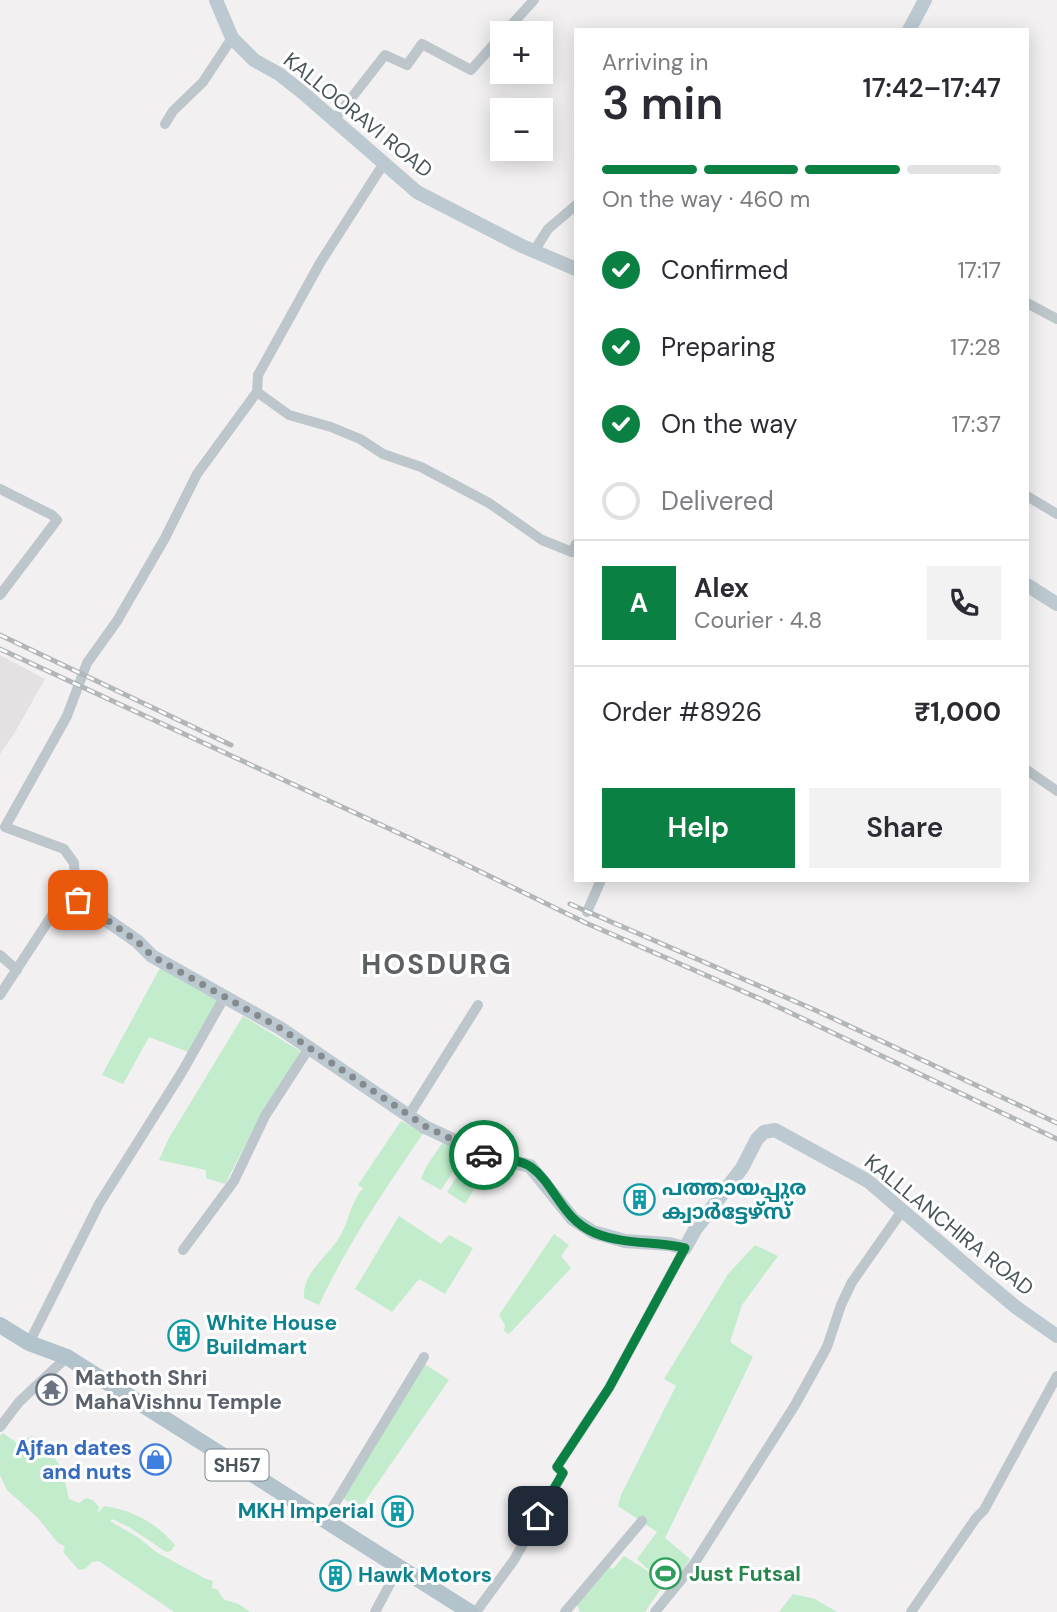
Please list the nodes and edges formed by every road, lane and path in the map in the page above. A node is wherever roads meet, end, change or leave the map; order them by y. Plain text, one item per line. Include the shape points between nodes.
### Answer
1 (216, 0) edge
2 (534, 0) edge
3 (925, 0) edge
4 (515, 21) edge
5 (910, 28) edge
6 (232, 38) junction
7 (490, 49) edge
8 (335, 119) junction
9 (165, 124) dead end
10 (384, 163) junction
11 (574, 207) edge
12 (534, 251) junction
13 (574, 268) edge
14 (1029, 304) edge
15 (1057, 319) edge
16 (257, 392) junction
17 (0, 489) edge
18 (1029, 497) edge
19 (1057, 514) edge
20 (574, 548) edge
21 (1029, 586) edge
22 (0, 595) edge
23 (1057, 604) edge
24 (1029, 771) edge
25 (1057, 791) edge
26 (2, 830) edge
27 (600, 882) edge
28 (66, 892) junction
29 (587, 912) dead end
30 (0, 955) edge
31 (17, 970) junction
32 (0, 995) edge
33 (225, 996) junction
34 (478, 1005) dead end
35 (309, 1048) junction
36 (409, 1115) junction
37 (902, 1211) junction
38 (685, 1248) junction
39 (183, 1250) dead end
40 (0, 1325) edge
41 (1057, 1336) edge
42 (29, 1343) junction
43 (67, 1357) junction
44 (424, 1357) dead end
45 (1057, 1377) edge
46 (0, 1427) edge
47 (325, 1520) junction
48 (642, 1521) dead end
49 (400, 1567) junction
50 (375, 1612) edge
51 (470, 1612) edge
52 (476, 1612) edge
53 (565, 1612) edge
54 (655, 1612) edge
55 (911, 1612) edge

1 - 6 street, KALLOORAVI ROAD
2 - 4 street
3 - 5 street
6 - 8 street, KALLOORAVI ROAD via 254,60
6 - 9 street via 203,82
7 - 8 street via 471,70 422,44 407,65 385,55
8 - 10 street, KALLOORAVI ROAD
10 - 12 street, KALLOORAVI ROAD via 417,192
10 - 16 street via 320,263 258,375
11 - 12 street via 548,229
12 - 13 street, KALLOORAVI ROAD
14 - 15 street
16 - 20 street via 289,415 331,427 383,454 421,467 489,503 542,540 572,552
16 - 26 street via 197,474 117,621 87,663 67,716
17 - 22 street via 57,520
18 - 19 street
21 - 23 street
24 - 25 street
26 - 28 street via 64,849 74,863 75,880
27 - 29 street
28 - 31 street
28 - 33 street via 152,956
30 - 31 street
31 - 32 street
33 - 35 street
33 - 42 street via 99,1204
34 - 36 street
35 - 36 street
35 - 39 street via 265,1116 234,1181
36 - 38 street via 485,1155 530,1166 573,1219 593,1233
37 - 38 street, KALLLANCHIRA ROAD via 869,1181 775,1130 757,1139
37 - 41 street, KALLLANCHIRA ROAD
37 - 54 street via 852,1282 827,1347 789,1415 694,1564
38 - 52 street via 609,1388 557,1467 563,1473 514,1560
40 - 42 main road, SH57
42 - 43 main road, SH57
43 - 46 street via 19,1402
43 - 47 main road, SH57
44 - 47 street
45 - 55 street via 984,1510
47 - 49 main road, SH57
48 - 53 street
49 - 50 street
49 - 51 main road, SH57

